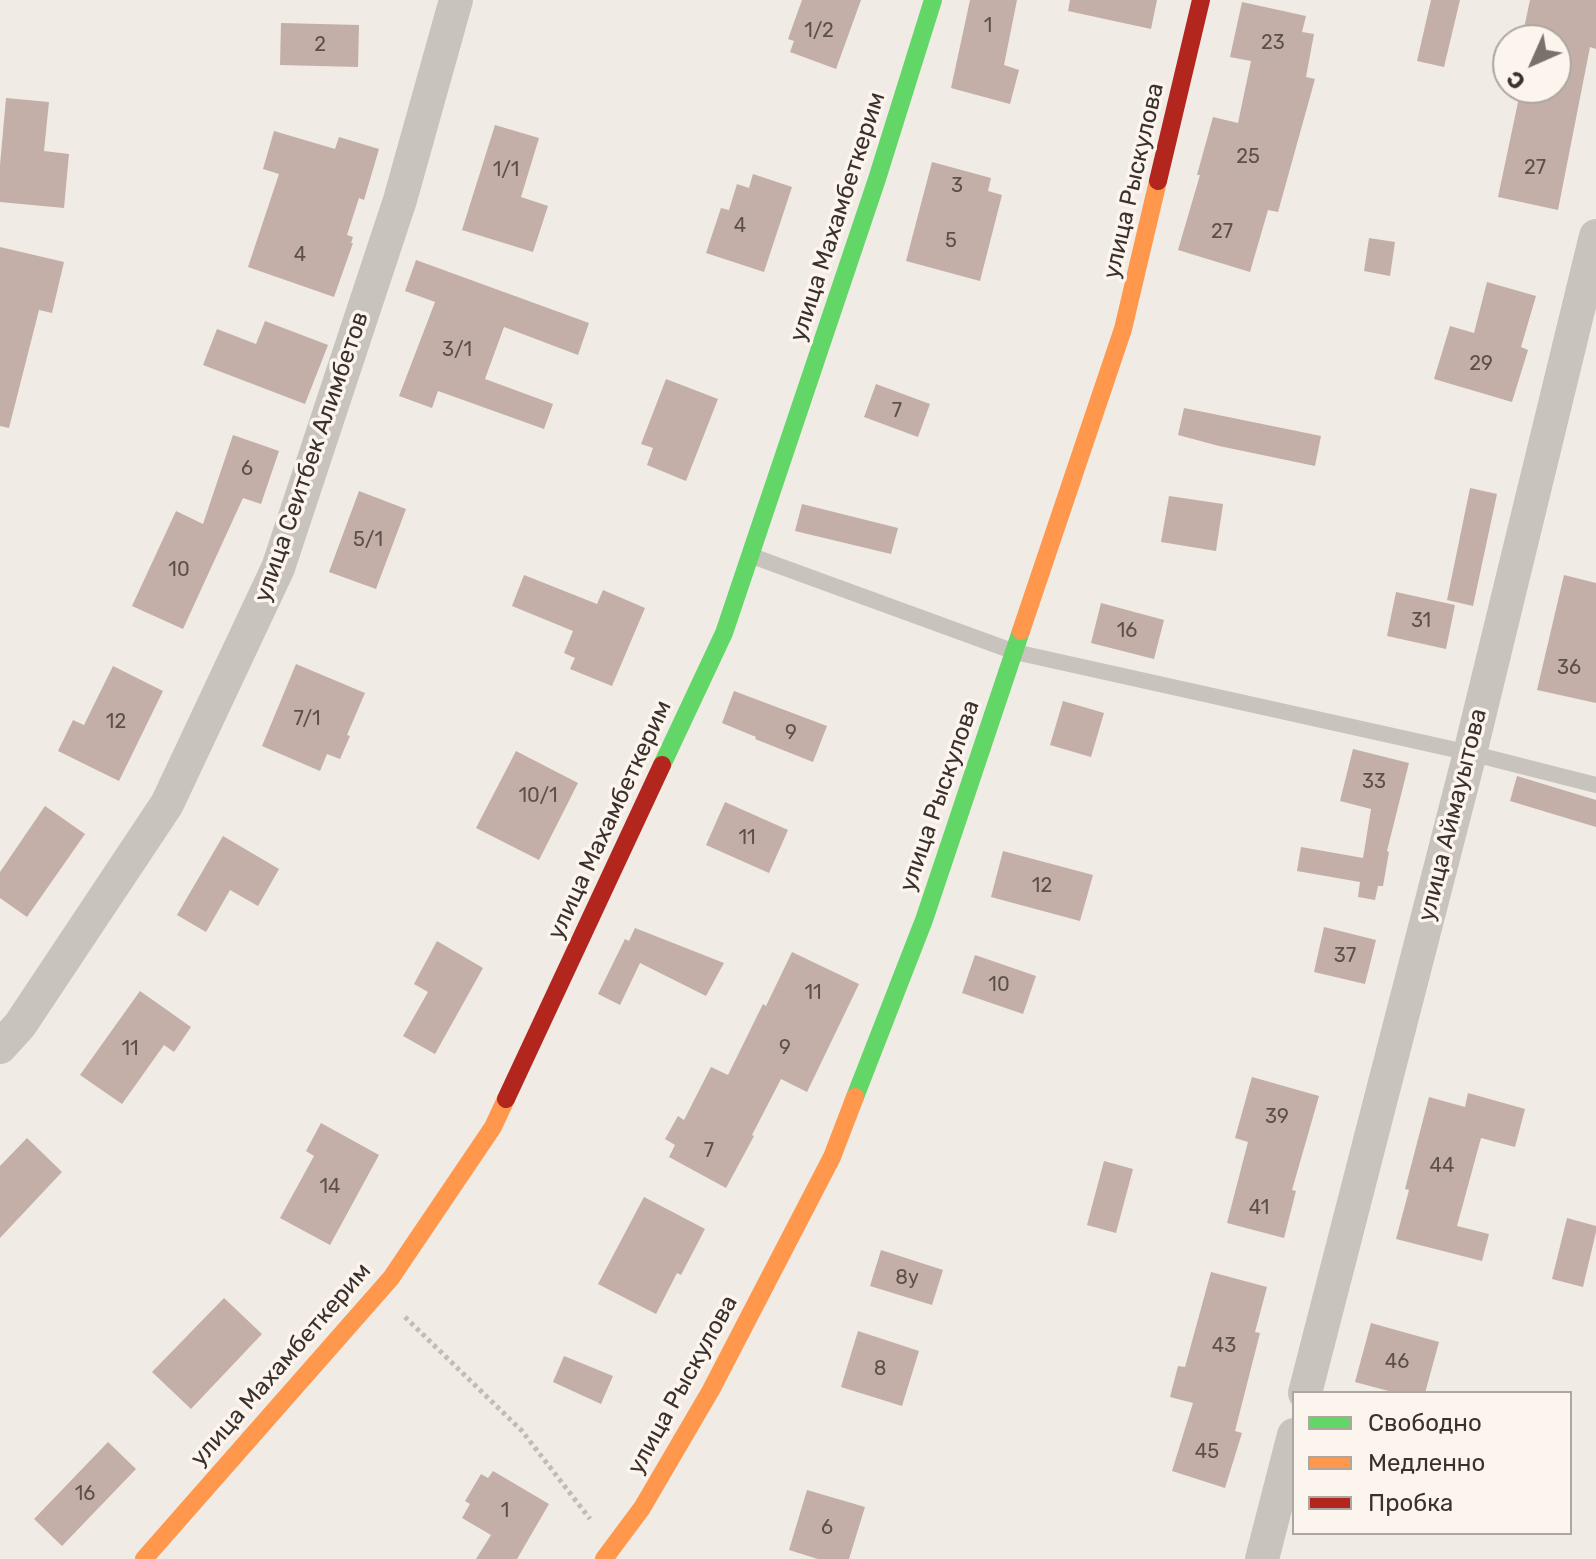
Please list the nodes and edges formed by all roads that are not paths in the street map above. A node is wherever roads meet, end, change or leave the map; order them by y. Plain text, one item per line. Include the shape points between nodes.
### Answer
1 (456, 0) edge
2 (933, 0) edge
3 (1201, 0) edge
4 (1596, 236) edge
5 (750, 555) junction
6 (1015, 652) junction
7 (1470, 753) junction
8 (1596, 785) edge
9 (0, 1047) edge
10 (1306, 1391) edge
11 (1292, 1443) edge
12 (608, 1554) edge
13 (144, 1559) edge
14 (1262, 1559) edge

1 - 9 street, улица Сеитбек Алимбетов via 400,200 278,568 167,804 20,1025
2 - 5 street, улица Махамбеткерим
3 - 6 street, улица Рыскулова via 1123,329
4 - 7 street, улица Аймауытова
5 - 6 lane
5 - 13 street, улица Махамбеткерим via 724,633 493,1127 391,1278
6 - 7 lane
6 - 12 street, улица Рыскулова via 924,920 832,1157 711,1390 642,1508
7 - 8 lane
7 - 10 street, улица Аймауытова
11 - 14 street

